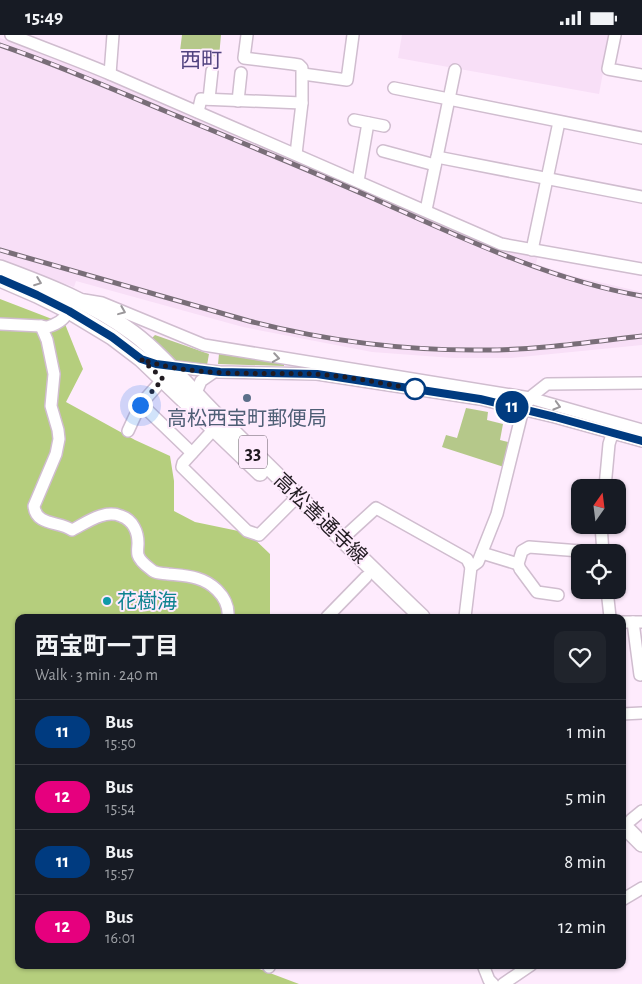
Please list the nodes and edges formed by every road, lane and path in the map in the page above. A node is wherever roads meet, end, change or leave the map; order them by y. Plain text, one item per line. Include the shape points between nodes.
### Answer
1 (11, 35) edge
2 (113, 35) edge
3 (247, 35) edge
4 (353, 35) edge
5 (614, 35) edge
6 (455, 70) dead end
7 (212, 71) dead end
8 (110, 73) junction
9 (241, 73) dead end
10 (303, 73) junction
11 (642, 75) edge
12 (394, 88) dead end
13 (209, 99) junction
14 (448, 99) junction
15 (238, 101) junction
16 (302, 103) junction
17 (198, 112) junction
18 (354, 120) dead end
19 (559, 122) junction
20 (368, 123) junction
21 (384, 126) dead end
22 (642, 138) edge
23 (384, 151) dead end
24 (296, 154) junction
25 (436, 161) junction
26 (547, 179) junction
27 (358, 181) junction
28 (642, 197) edge
29 (426, 210) junction
30 (532, 250) junction
31 (0, 269) edge
32 (642, 269) edge
33 (0, 279) edge
34 (72, 304) junction
35 (0, 325) edge
36 (42, 326) junction
37 (214, 372) junction
38 (166, 373) junction
39 (642, 383) edge
40 (195, 395) junction
41 (530, 398) junction
42 (141, 404) junction
43 (523, 409) junction
44 (615, 428) junction
45 (214, 429) junction
46 (128, 431) dead end
47 (642, 431) edge
48 (642, 441) edge
49 (192, 453) junction
50 (606, 479) edge
51 (294, 499) junction
52 (342, 539) junction
53 (571, 551) edge
54 (482, 553) junction
55 (518, 564) junction
56 (471, 567) junction
57 (366, 577) junction
58 (558, 595) dead end
59 (609, 599) edge
60 (228, 614) edge
61 (330, 614) edge
62 (405, 614) edge
63 (419, 614) edge
64 (465, 614) edge
65 (610, 614) edge
66 (633, 622) edge
67 (642, 675) edge
68 (642, 713) edge
69 (626, 714) edge
70 (629, 817) edge
71 (642, 831) edge
72 (642, 844) edge
73 (642, 888) edge
74 (626, 898) edge
75 (485, 969) edge
76 (525, 969) edge
77 (493, 984) edge
78 (503, 984) edge

1 - 8 street
2 - 8 street
3 - 10 street via 244,57 299,65
4 - 10 street via 347,80
5 - 11 street via 608,69
6 - 14 street
7 - 13 street
8 - 17 street
9 - 15 street
10 - 16 street
12 - 14 street
13 - 15 street
13 - 17 street via 201,99
14 - 19 street
14 - 25 street
15 - 16 street
16 - 24 street
17 - 24 street
18 - 20 street
19 - 22 street
19 - 26 street
20 - 21 street
20 - 27 street
23 - 25 street
24 - 27 street
25 - 26 street
25 - 29 street
26 - 28 street
26 - 30 street
27 - 29 street
29 - 30 street via 501,243
30 - 32 street
31 -> 34 main road, 高松善通寺線 / 33 via 42,284
33 - 34 main road, 高松善通寺線 / 33 via 37,295
34 - 36 street via 66,318 47,328
34 - 38 main road, 高松善通寺線 / 33 via 141,359
34 - 38 main road, 高松善通寺線 / 33 via 112,319 133,332 150,346
34 -> 41 street via 102,303 215,348
35 - 36 street
36 - 60 street via 54,374 52,406 59,439 34,507 35,513 39,519 72,530 100,515 121,515 135,529 137,554 144,564 156,573 196,577 210,583 222,595
37 - 38 street
37 - 40 street via 200,381
37 - 43 street via 317,374 480,399
38 - 40 main road, 高松善通寺線 / 33
38 - 42 street
38 - 45 main road, 高松善通寺線 / 33
39 - 41 street via 547,384
40 - 51 main road, 高松善通寺線 / 33
41 - 43 street
41 -> 44 street
42 - 46 street
42 - 49 street
43 - 44 street
43 - 54 street via 497,514
44 - 47 street
44 - 48 street
44 - 50 street via 609,444
45 - 49 street
45 - 51 main road, 高松善通寺線 / 33
49 - 51 street via 183,463 183,469 250,533 259,535
51 - 52 main road, 高松善通寺線 / 33
51 - 57 main road, 高松善通寺線 / 33
52 - 56 street via 376,508 467,559
52 - 63 main road, 高松善通寺線 / 33
53 - 55 street via 529,547 522,551
54 - 55 street
54 - 56 street
55 - 58 street via 537,592
56 - 64 street
57 - 61 street
57 - 62 main road, 高松善通寺線 / 33
59 - 65 street
66 - 67 street
68 - 69 street
70 - 71 main road
70 - 72 main road
73 - 74 street
75 - 77 street
76 - 78 street

